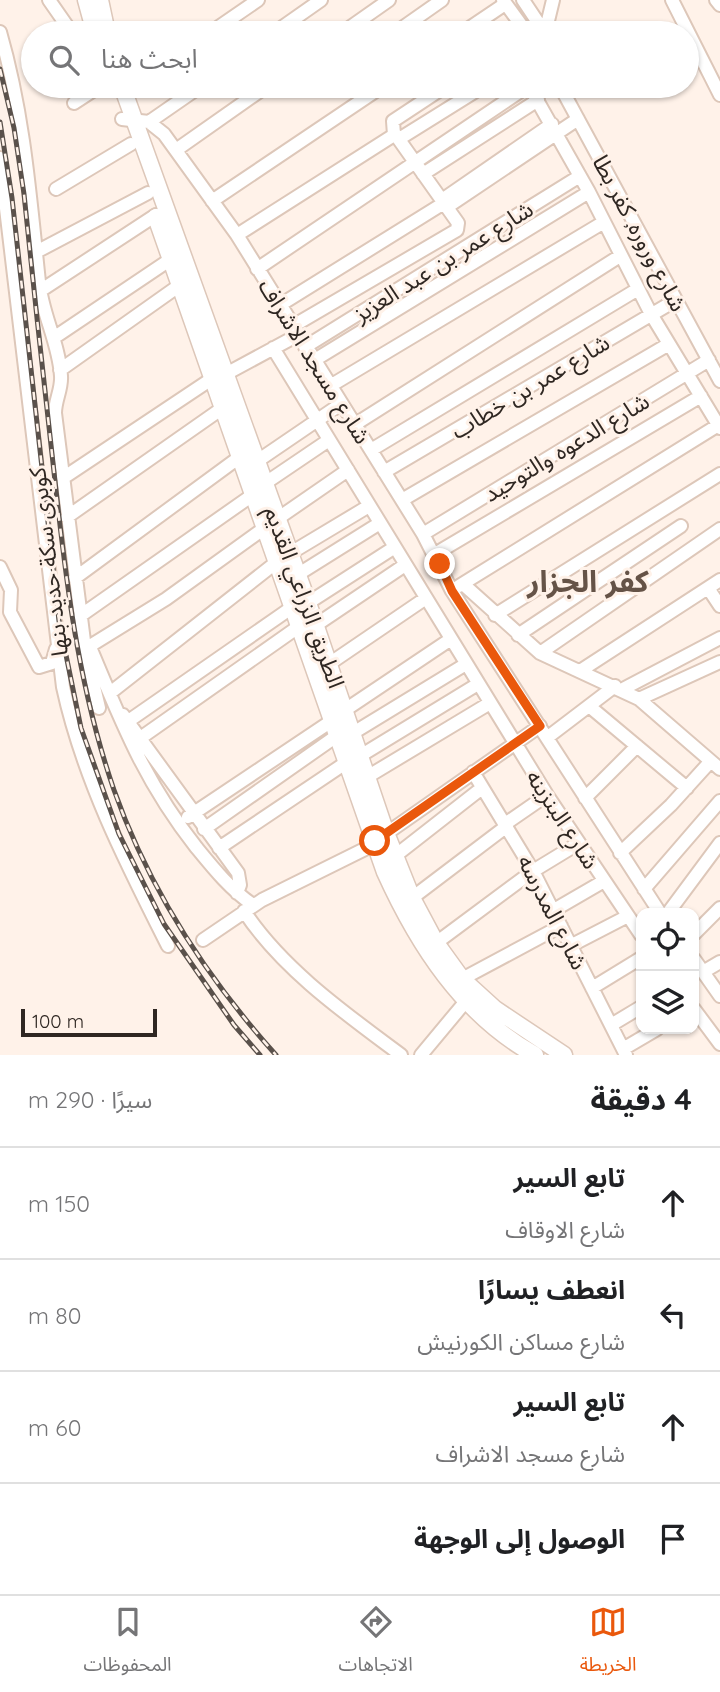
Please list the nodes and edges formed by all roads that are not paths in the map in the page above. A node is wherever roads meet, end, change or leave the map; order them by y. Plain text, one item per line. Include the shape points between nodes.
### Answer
1 (49, 0) edge
2 (86, 0) edge
3 (100, 0) edge
4 (258, 0) edge
5 (321, 0) edge
6 (389, 0) edge
7 (442, 0) edge
8 (523, 0) edge
9 (553, 0) edge
10 (672, 0) edge
11 (716, 0) edge
12 (504, 2) edge
13 (720, 5) edge
14 (64, 21) edge
15 (92, 21) edge
16 (104, 21) edge
17 (228, 21) edge
18 (291, 21) edge
19 (359, 21) edge
20 (412, 21) edge
21 (478, 21) edge
22 (517, 21) edge
23 (537, 21) edge
24 (548, 21) edge
25 (683, 21) edge
26 (0, 32) edge
27 (699, 53) edge
28 (720, 94) edge
29 (82, 98) edge
30 (127, 98) edge
31 (178, 98) edge
32 (250, 98) edge
33 (365, 98) edge
34 (428, 98) edge
35 (463, 98) edge
36 (510, 98) edge
37 (567, 98) edge
38 (538, 100) joint
39 (75, 103) dead end
40 (578, 119) junction
41 (135, 120) junction
42 (554, 129) junction
43 (397, 136) junction
44 (131, 144) junction
45 (176, 150) junction
46 (0, 158) edge
47 (414, 160) junction
48 (424, 174) junction
49 (580, 176) junction
50 (56, 189) dead end
51 (589, 192) junction
52 (148, 193) junction
53 (212, 201) junction
54 (444, 204) junction
55 (156, 215) junction
56 (604, 222) junction
57 (237, 235) junction
58 (36, 252) junction
59 (620, 256) junction
60 (171, 260) junction
61 (257, 269) junction
62 (180, 285) junction
63 (638, 289) junction
64 (40, 291) junction
65 (676, 300) junction
66 (280, 305) junction
67 (651, 314) junction
68 (295, 330) junction
69 (55, 337) junction
70 (669, 344) junction
71 (305, 347) junction
72 (273, 348) junction
73 (709, 360) junction
74 (313, 361) junction
75 (60, 369) junction
76 (687, 374) junction
77 (218, 376) junction
78 (720, 381) edge
79 (330, 386) junction
80 (701, 396) junction
81 (341, 404) junction
82 (224, 408) junction
83 (317, 420) junction
84 (354, 425) junction
85 (719, 426) edge
86 (329, 440) junction
87 (371, 450) junction
88 (249, 459) junction
89 (348, 470) junction
90 (384, 472) junction
91 (720, 474) edge
92 (63, 478) junction
93 (259, 489) junction
94 (402, 500) junction
95 (369, 506) junction
96 (67, 517) junction
97 (272, 523) junction
98 (380, 523) junction
99 (681, 526) dead end
100 (720, 529) edge
101 (424, 534) junction
102 (394, 547) junction
103 (435, 554) junction
104 (284, 558) junction
105 (405, 565) junction
106 (0, 566) edge
107 (297, 575) junction
108 (75, 578) junction
109 (720, 580) edge
110 (457, 587) junction
111 (708, 588) junction
112 (426, 598) junction
113 (301, 604) junction
114 (720, 606) edge
115 (5, 615) edge
116 (495, 615) junction
117 (80, 617) junction
118 (308, 625) junction
119 (518, 635) junction
120 (720, 638) edge
121 (451, 639) junction
122 (58, 644) junction
123 (87, 648) junction
124 (540, 653) junction
125 (720, 662) edge
126 (329, 664) junction
127 (466, 664) junction
128 (580, 671) junction
129 (478, 684) junction
130 (619, 688) junction
131 (112, 699) junction
132 (639, 699) junction
133 (490, 703) junction
134 (589, 706) junction
135 (99, 708) dead end
136 (127, 722) junction
137 (342, 724) junction
138 (544, 732) junction
139 (139, 739) junction
140 (515, 743) junction
141 (637, 746) junction
142 (354, 759) junction
143 (715, 766) edge
144 (472, 772) junction
145 (367, 777) junction
146 (482, 788) junction
147 (687, 788) junction
148 (547, 795) junction
149 (585, 797) junction
150 (720, 801) edge
151 (192, 814) junction
152 (178, 823) junction
153 (506, 825) junction
154 (204, 829) junction
155 (379, 839) junction
156 (579, 843) junction
157 (720, 843) edge
158 (219, 848) junction
159 (620, 853) junction
160 (395, 856) junction
161 (533, 871) junction
162 (604, 881) junction
163 (644, 889) junction
164 (237, 893) junction
165 (412, 898) junction
166 (248, 908) junction
167 (657, 908) edge
168 (672, 908) edge
169 (720, 908) edge
170 (554, 909) junction
171 (628, 916) junction
172 (561, 926) junction
173 (636, 928) edge
174 (699, 929) edge
175 (203, 940) dead end
176 (436, 943) junction
177 (168, 946) dead end
178 (570, 946) junction
179 (636, 961) edge
180 (720, 962) edge
181 (699, 966) edge
182 (703, 972) junction
183 (462, 979) junction
184 (592, 988) junction
185 (720, 996) edge
186 (466, 1001) junction
187 (636, 1010) edge
188 (699, 1016) edge
189 (611, 1025) junction
190 (650, 1034) edge
191 (516, 1035) junction
192 (720, 1044) edge
193 (534, 1049) edge
194 (625, 1052) edge
195 (401, 1055) edge
196 (421, 1055) edge
197 (564, 1055) edge

1 - 14 street
2 - 15 main road
3 - 16 main road
4 - 17 street
5 - 18 street
6 - 19 street
7 - 20 street
8 - 23 street
9 - 24 street
10 - 25 street
11 - 13 street
12 - 21 street
12 - 22 street
26 - 58 street via 25,145
27 - 28 street
29 - 39 street
30 - 41 main road, الطريق الزراعي القديم
31 - 41 street
32 - 45 street
33 - 53 street
34 - 43 street via 393,121
35 - 43 street
36 - 47 street
37 - 40 street, شارع وروره, كفر بطا
38 - 42 street
38 - 48 street
40 - 42 street
40 - 65 street, شارع وروره, كفر بطا
41 - 44 main road, الطريق الزراعي القديم
41 - 45 street, شارع مسجد الاشراف
41 - 77 main road, الطريق الزراعي القديم
42 - 49 street
42 - 54 street
43 - 47 street
43 - 57 street
44 - 50 street
44 - 52 main road, الطريق الزراعي القديم
45 - 53 street, شارع مسجد الاشراف
46 - 122 street, كوبرى سكة حديد بنها
47 - 48 street
47 - 61 street
48 - 54 street
49 - 51 street
49 - 71 street, شارع عمر بن عبد العزيز
51 - 56 street
51 - 74 street
52 - 55 main road, الطريق الزراعي القديم
52 - 58 street
53 - 57 street, شارع مسجد الاشراف
54 - 66 street
54 - 68 street via 458,223 457,230
55 - 60 main road, الطريق الزراعي القديم
55 - 64 street
56 - 59 street
56 - 79 street
57 - 61 street, شارع مسجد الاشراف
58 - 64 street
59 - 63 street
59 - 84 street
60 - 62 main road, الطريق الزراعي القديم
60 - 69 street
61 - 66 street, شارع مسجد الاشراف
62 - 75 street
62 - 77 main road, الطريق الزراعي القديم
63 - 67 street
63 - 87 street
64 - 69 street
65 - 67 street, شارع عمر بن خطاب
65 - 73 street, شارع وروره, كفر بطا
66 - 68 street, شارع مسجد الاشراف
67 - 70 street
67 - 90 street, شارع عمر بن خطاب
68 - 71 street, شارع مسجد الاشراف
68 - 72 street
69 - 75 street
70 - 76 street
70 - 94 street
71 - 74 street, شارع مسجد الاشراف
72 - 77 street
72 - 83 street, شارع مسجد الاشراف
73 - 76 street, شارع الدعوه والتوحيد
73 - 78 street, شارع وروره, كفر بطا
74 - 79 street, شارع مسجد الاشراف
75 - 92 street via 55,413
76 - 80 street
76 - 101 street, شارع الدعوه والتوحيد
77 - 82 main road, الطريق الزراعي القديم
77 - 88 main road, الطريق الزراعي القديم
77 - 92 street
79 - 81 street, شارع مسجد الاشراف
80 - 85 street
80 - 103 street
81 - 83 street
81 - 84 street, شارع مسجد الاشراف
82 - 88 main road, الطريق الزراعي القديم
82 - 96 street
83 - 86 street, شارع مسجد الاشراف
83 - 88 street
84 - 87 street, شارع مسجد الاشراف
85 - 110 street
86 - 89 street, شارع مسجد الاشراف
86 - 93 street
87 - 90 street, شارع مسجد الاشراف
88 - 93 main road, الطريق الزراعي القديم
88 - 108 street
89 - 95 street, شارع مسجد الاشراف
89 - 97 street
90 - 94 street, شارع مسجد الاشراف
91 - 116 street
92 - 96 street
93 - 97 main road, الطريق الزراعي القديم
93 - 117 street
94 - 101 street, شارع مسجد الاشراف
95 - 98 street, شارع مسجد الاشراف
95 - 104 street
96 - 108 street
97 - 104 main road, الطريق الزراعي القديم
97 - 123 street via 166,599
98 - 102 street, شارع مسجد الاشراف
98 - 107 street
99 - 119 street
100 - 124 street
101 - 103 street, شارع مسجد الاشراف
102 - 105 street, شارع مسجد الاشراف
102 - 113 street
103 - 110 street, شارع مسجد الاشراف
104 - 107 main road, الطريق الزراعي القديم
104 - 113 main road, الطريق الزراعي القديم
104 - 131 street
105 - 112 street, شارع مسجد الاشراف
105 - 118 street
106 - 115 street via 10,590
107 - 113 main road, الطريق الزراعي القديم
108 - 117 street
109 - 111 street
110 - 116 street
110 - 138 street, شارع مسجد الاشراف via 480,635
111 - 114 street
111 - 128 street
112 - 121 street, شارع مسجد الاشراف
112 - 126 street
113 - 118 main road, الطريق الزراعي القديم
113 - 136 street
115 - 122 street via 39,667 52,663
116 - 119 street
117 - 123 street
118 - 126 main road, الطريق الزراعي القديم
118 - 137 main road, الطريق الزراعي القديم
118 - 139 street
119 - 124 street
120 - 130 street
121 - 127 street, شارع مسجد الاشراف
121 - 137 street
122 - 177 street, كوبرى سكة حديد بنها via 68,707 84,760 118,847
123 - 131 street
123 - 135 street
124 - 128 street
125 - 132 street
126 - 137 main road, الطريق الزراعي القديم
127 - 129 street, شارع البنزينه
127 - 137 street
128 - 130 street
129 - 133 street, شارع البنزينه
129 - 142 street
130 - 132 street
130 - 134 street
131 - 136 street
131 - 152 street via 150,783
132 - 143 street
133 - 140 street, شارع البنزينه
133 - 145 street
134 - 138 street
134 - 141 street
136 - 139 street
137 - 142 main road, الطريق الزراعي القديم
137 - 151 street
137 - 154 street
138 - 140 street
138 - 149 street, شارع مسجد الاشراف
139 - 151 street
140 - 144 street
140 - 148 street, شارع البنزينه
141 - 147 street
141 - 149 street
142 - 145 main road, الطريق الزراعي القديم
142 - 155 main road, الطريق الزراعي القديم
142 - 158 street
143 - 147 street
144 - 146 street, شارع المدرسه
144 - 155 street
145 - 155 main road, الطريق الزراعي القديم
146 - 153 street, شارع المدرسه
146 - 160 street
147 - 159 street
148 - 153 street
148 - 156 street, شارع البنزينه
149 - 159 street, شارع مسجد الاشراف
150 - 163 street
151 - 152 street
151 - 154 street
152 - 164 street
153 - 161 street, شارع المدرسه
153 - 165 street
154 - 158 street
155 - 160 main road, الطريق الزراعي القديم
155 - 166 street
155 - 186 main road, الطريق الزراعي القديم via 407,919
156 - 161 street
156 - 162 street, شارع البنزينه
157 - 168 street
158 - 164 street via 239,877
159 - 163 street, شارع مسجد الاشراف
160 - 165 main road, الطريق الزراعي القديم
161 - 170 street, شارع المدرسه
161 - 176 street
162 - 170 street
162 - 171 street, شارع البنزينه
163 - 167 street, شارع مسجد الاشراف
164 - 166 street
165 - 176 main road, الطريق الزراعي القديم
166 - 175 street
166 - 195 street via 260,933 310,982
169 - 174 street
170 - 172 street, شارع المدرسه
171 - 173 street, شارع البنزينه
171 - 178 street
172 - 178 street, شارع المدرسه
172 - 183 street
176 - 183 main road, الطريق الزراعي القديم
178 - 184 street, شارع المدرسه
179 - 184 street
180 - 182 street
181 - 182 street
182 - 185 street
183 - 191 main road, الطريق الزراعي القديم
184 - 189 street, شارع المدرسه
186 - 191 main road, الطريق الزراعي القديم
186 - 196 street
187 - 189 street
188 - 192 street
189 - 194 street, شارع المدرسه
190 - 194 street
191 - 193 main road, الطريق الزراعي القديم
193 - 197 main road, الطريق الزراعي القديم

